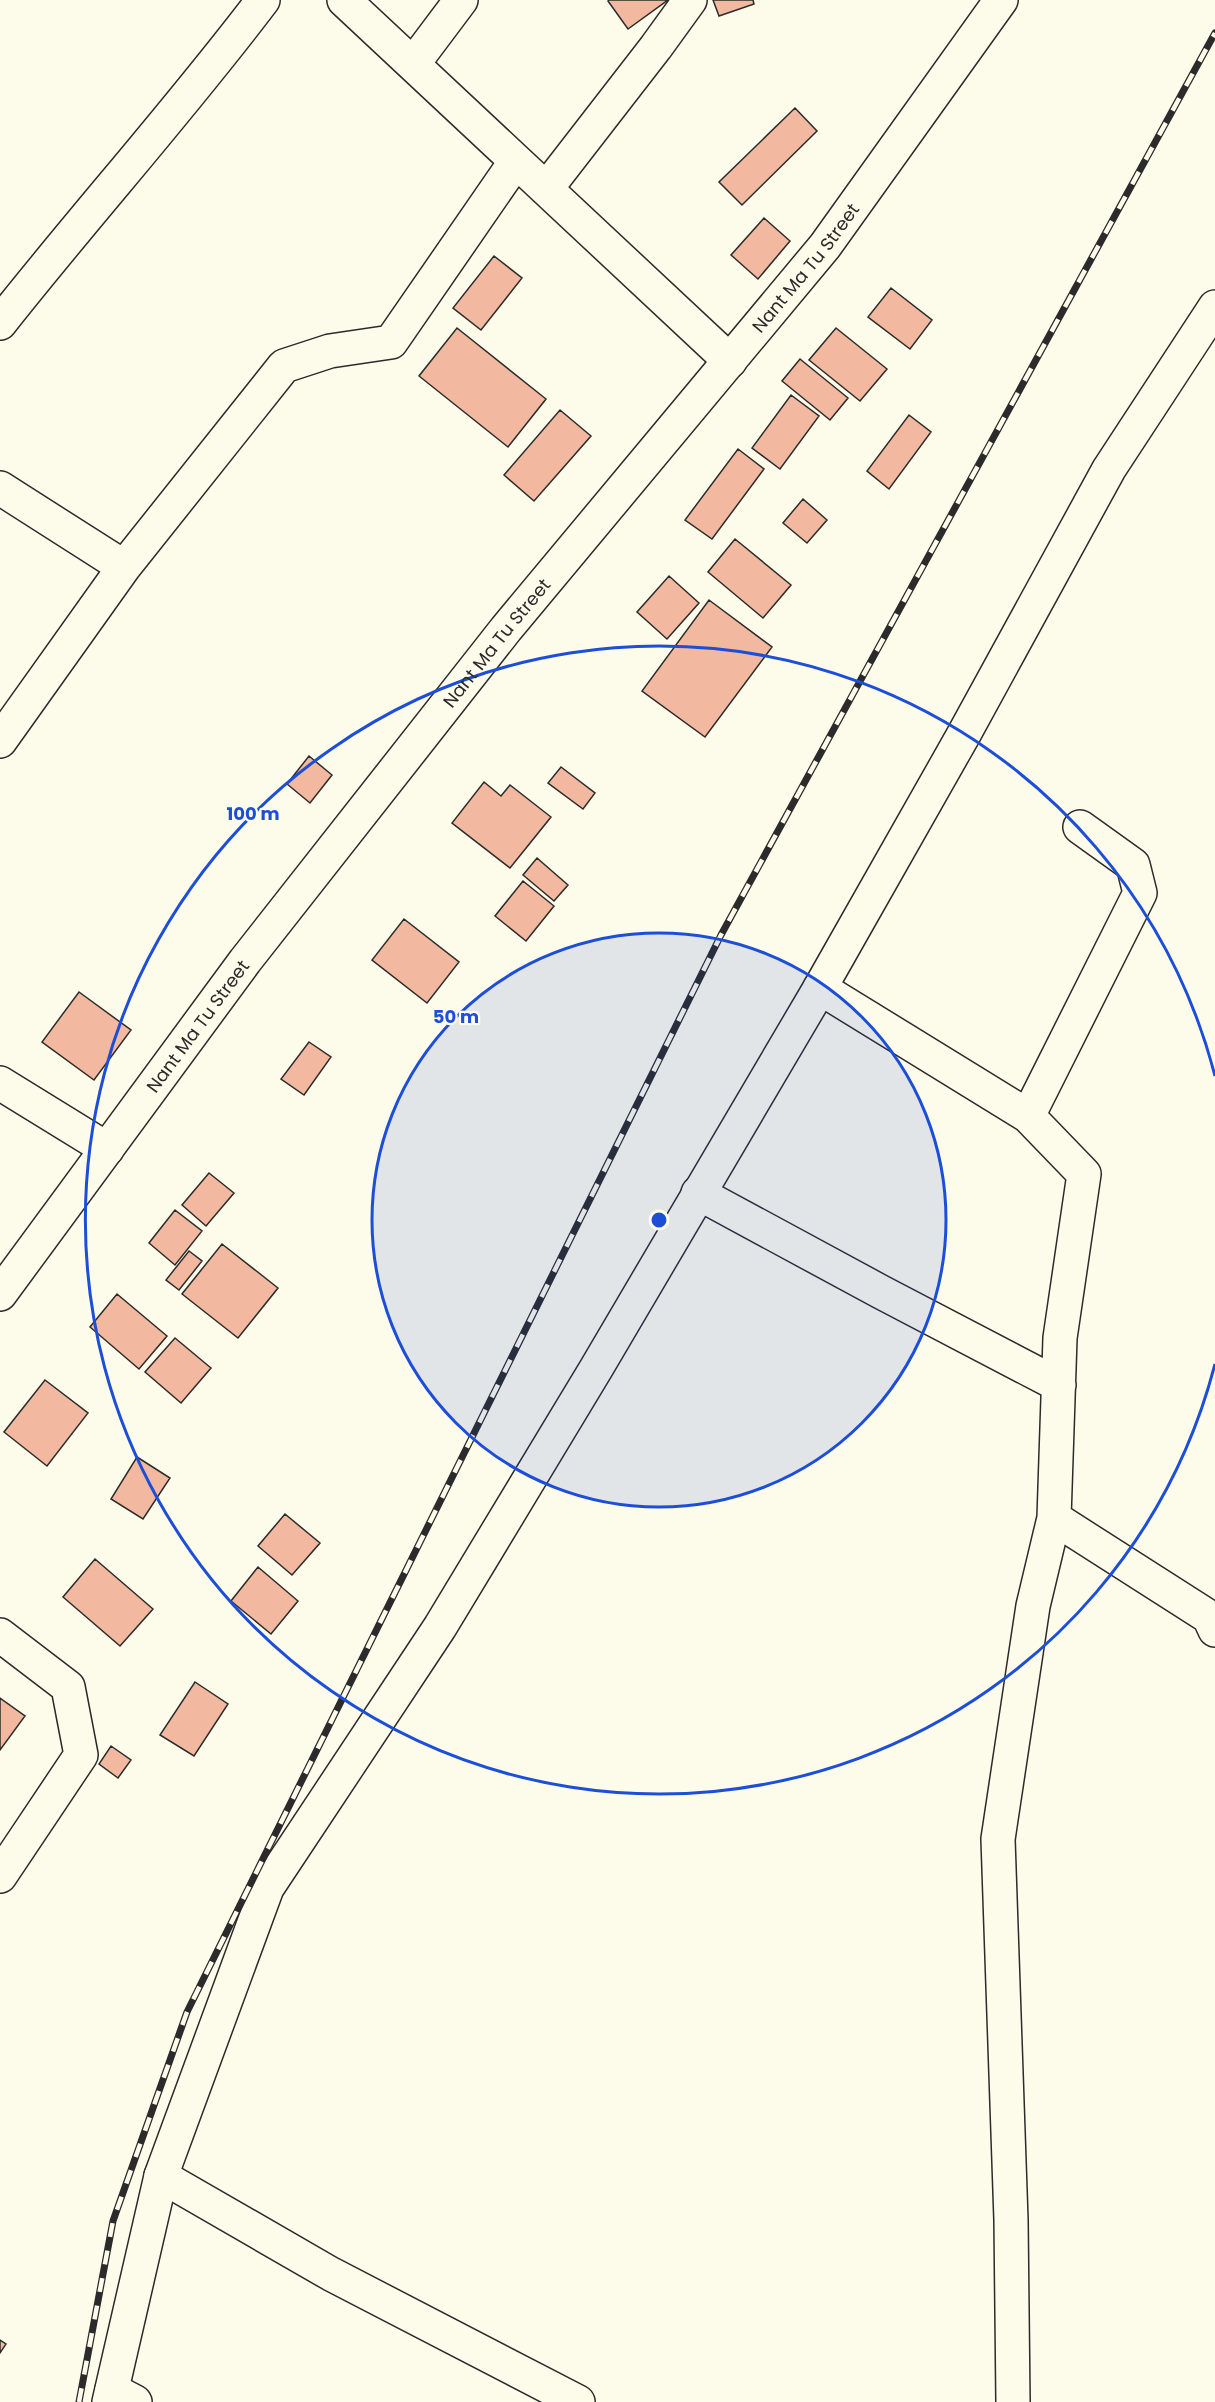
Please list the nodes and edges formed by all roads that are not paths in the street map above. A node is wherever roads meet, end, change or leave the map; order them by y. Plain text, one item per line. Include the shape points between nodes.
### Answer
1 (263, 0) edge
2 (344, 0) edge
3 (461, 0) edge
4 (690, 0) edge
5 (1001, 0) edge
6 (413, 64) junction
7 (516, 161) junction
8 (546, 189) junction
9 (1215, 307) edge
10 (0, 323) edge
11 (730, 361) junction
12 (0, 488) edge
13 (124, 567) junction
14 (0, 741) edge
15 (1080, 827) dead end
16 (820, 988) junction
17 (0, 1083) edge
18 (1028, 1116) junction
19 (106, 1149) junction
20 (698, 1193) junction
21 (0, 1293) edge
22 (1059, 1385) junction
23 (1054, 1518) junction
24 (1215, 1630) edge
25 (0, 1635) edge
26 (0, 1876) edge
27 (161, 2176) junction
28 (119, 2398) edge
29 (578, 2402) edge
30 (1013, 2402) edge

1 - 10 street via 214,65
2 - 6 street
3 - 6 street
4 - 8 street
5 - 11 street, Nant Ma Tu Street via 825,246
6 - 7 street
7 - 8 street
7 - 13 street via 391,342 330,351 284,366
8 - 11 street
9 - 16 street via 1109,469
11 - 19 street, Nant Ma Tu Street via 499,638 245,961
12 - 13 street
13 - 14 street
15 - 18 street via 1133,865 1140,893
16 - 18 street
16 - 20 street
17 - 19 street
18 - 22 street via 1084,1174 1060,1338
19 - 21 street, Nant Ma Tu Street
20 - 22 street
20 - 27 street via 440,1627 267,1888
22 - 23 street
23 - 24 street via 1209,1617
23 - 30 street via 1033,1606 998,1839
25 - 26 street via 68,1687 81,1755
27 - 28 street
27 - 29 street via 331,2274

